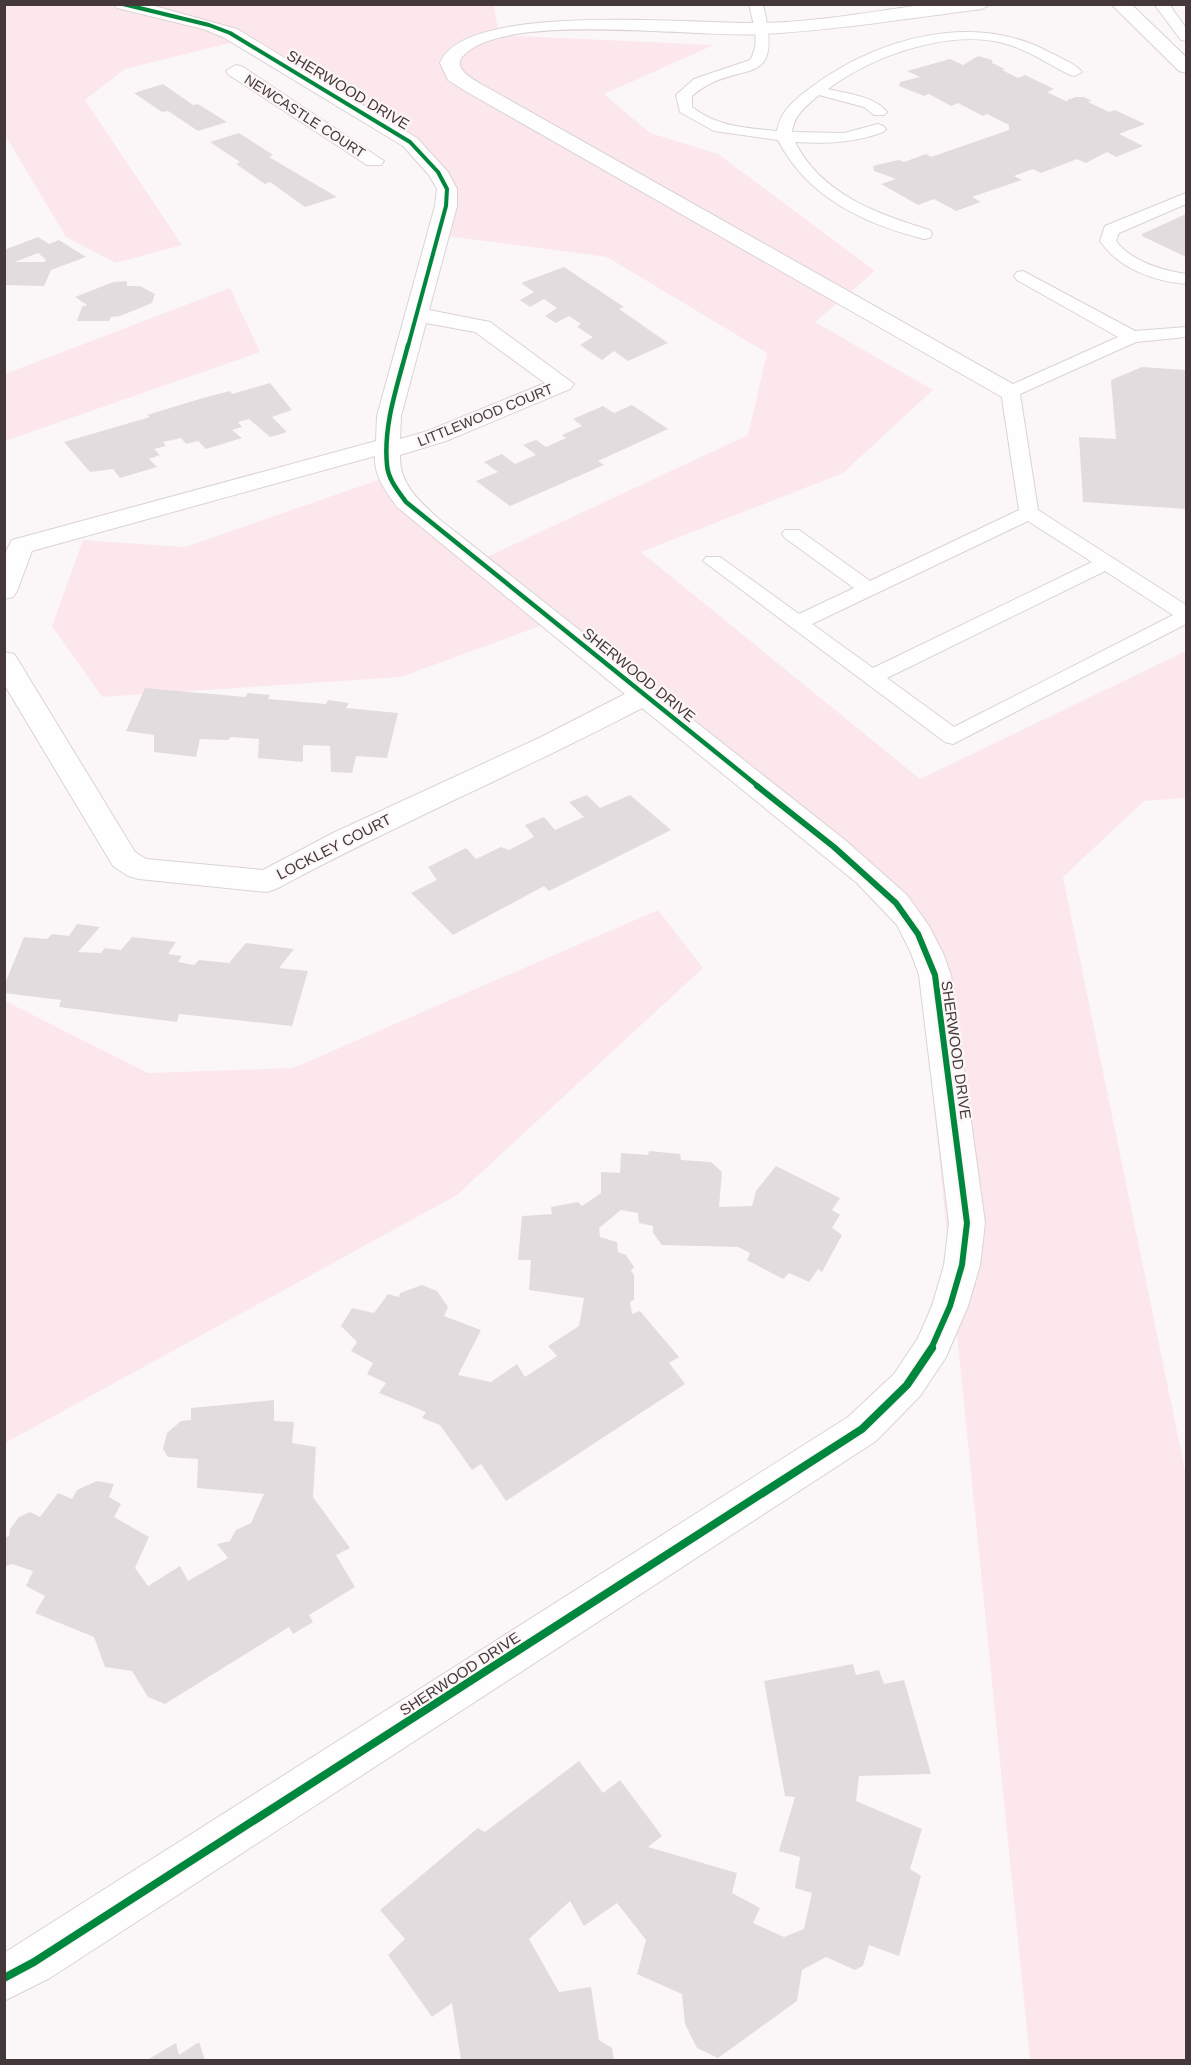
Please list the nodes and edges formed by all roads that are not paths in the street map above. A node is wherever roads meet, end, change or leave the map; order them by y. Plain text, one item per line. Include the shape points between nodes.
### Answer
1 (123, 4) edge
2 (756, 4) edge
3 (982, 4) edge
4 (1120, 4) edge
5 (1161, 4) edge
6 (763, 29) junction
7 (1186, 37) edge
8 (1186, 67) edge
9 (236, 71) dead end
10 (1075, 72) dead end
11 (816, 90) junction
12 (879, 112) dead end
13 (366, 115) junction
14 (327, 128) junction
15 (878, 129) dead end
16 (784, 136) junction
17 (374, 161) dead end
18 (1186, 198) edge
19 (924, 234) dead end
20 (1023, 276) dead end
21 (1186, 279) edge
22 (416, 314) junction
23 (1186, 332) edge
24 (1132, 337) junction
25 (1010, 392) junction
26 (388, 448) junction
27 (1029, 513) junction
28 (792, 534) dead end
29 (713, 561) dead end
30 (1106, 563) junction
31 (868, 589) junction
32 (4, 591) edge
33 (1186, 615) edge
34 (797, 622) junction
35 (4, 660) edge
36 (872, 677) junction
37 (645, 695) junction
38 (4, 1978) edge

1 - 13 street, SHERWOOD DRIVE via 230,33
2 - 6 lane
3 - 6 street
4 - 8 street
5 - 7 lane
6 - 16 lane via 764,54 756,63 694,83 684,95 685,109 700,122 723,130
6 - 25 street via 524,26 469,41 453,54 450,63 455,76 474,88
9 - 14 street, NEWCASTLE COURT
10 - 11 lane via 1018,42 968,35 867,59
11 - 12 lane via 869,104
11 - 16 lane via 791,112 784,124
13 - 14 street
13 - 22 street, SHERWOOD DRIVE via 410,141 426,156 447,189 446,206
14 - 17 street, NEWCASTLE COURT
15 - 16 lane via 838,138
16 - 19 lane via 805,172 830,193 865,214
18 - 21 lane via 1111,230 1108,242 1113,251 1163,277
20 - 24 lane
22 - 26 street, SHERWOOD DRIVE via 389,416
22 - 26 street, LITTLEWOOD COURT via 482,327 562,384 438,436
23 - 24 lane
24 - 25 lane
25 - 27 lane
26 - 32 street via 21,546
26 - 37 street, SHERWOOD DRIVE via 387,466 406,502
27 - 30 lane
27 - 31 lane
28 - 31 lane
29 - 34 lane
30 - 33 lane
30 - 36 lane
31 - 34 lane
33 - 36 lane via 953,737
34 - 36 lane
35 - 37 street, LOCKLEY COURT via 124,859 139,869 267,881
37 - 38 street, SHERWOOD DRIVE via 893,898 926,946 934,975 967,1222 962,1265 933,1346 906,1385 862,1429

